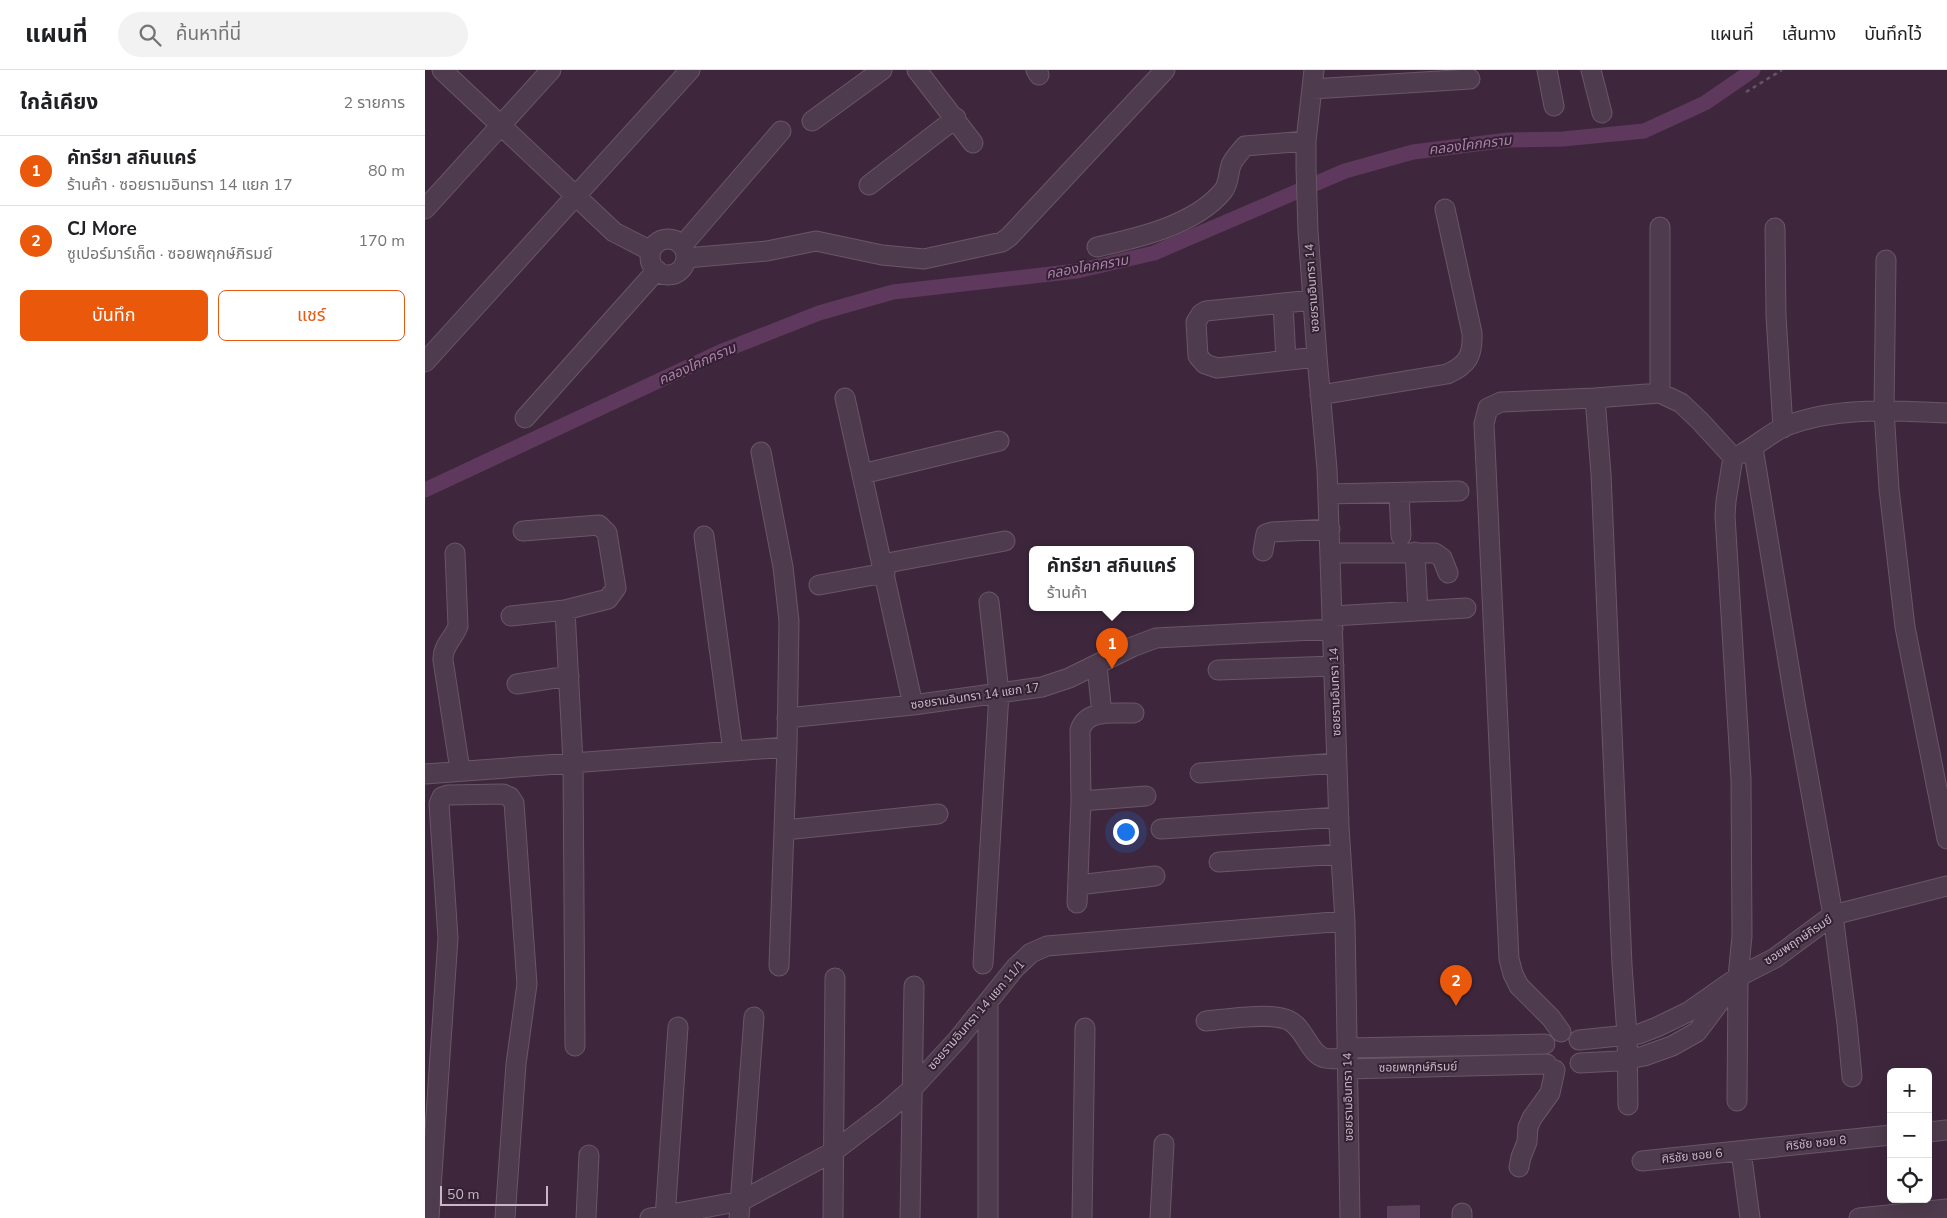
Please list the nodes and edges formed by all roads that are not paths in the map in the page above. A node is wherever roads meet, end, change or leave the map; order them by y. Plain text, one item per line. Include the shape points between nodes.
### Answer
1 (442, 70) edge
2 (551, 70) edge
3 (690, 70) edge
4 (882, 70) edge
5 (917, 70) edge
6 (1165, 70) edge
7 (1314, 70) edge
8 (1547, 70) edge
9 (1591, 70) edge
10 (1470, 78) dead end
11 (1312, 89) junction
12 (1554, 106) dead end
13 (1601, 113) dead end
14 (956, 118) junction
15 (812, 121) dead end
16 (502, 125) junction
17 (781, 131) dead end
18 (1306, 141) junction
19 (973, 143) dead end
20 (869, 185) dead end
21 (576, 196) junction
22 (425, 209) edge
23 (1445, 209) dead end
24 (1660, 227) dead end
25 (1775, 228) dead end
26 (1097, 247) dead end
27 (651, 252) junction
28 (684, 252) junction
29 (1886, 260) dead end
30 (657, 270) junction
31 (1313, 300) junction
32 (1283, 304) junction
33 (1317, 357) junction
34 (1286, 360) junction
35 (425, 362) edge
36 (1660, 393) junction
37 (1320, 395) junction
38 (845, 398) dead end
39 (1595, 398) junction
40 (1884, 410) junction
41 (1947, 413) edge
42 (525, 418) dead end
43 (1783, 428) junction
44 (999, 441) dead end
45 (1753, 448) junction
46 (761, 452) dead end
47 (1733, 457) junction
48 (862, 474) junction
49 (1459, 491) dead end
50 (1399, 493) junction
51 (1328, 494) junction
52 (1329, 529) junction
53 (523, 531) dead end
54 (704, 536) dead end
55 (1401, 536) dead end
56 (1005, 541) dead end
57 (1263, 550) dead end
58 (1415, 552) junction
59 (455, 553) dead end
60 (1331, 553) junction
61 (884, 568) junction
62 (1448, 573) dead end
63 (819, 585) dead end
64 (989, 602) dead end
65 (1465, 608) dead end
66 (565, 610) junction
67 (1418, 611) junction
68 (511, 616) dead end
69 (1333, 622) junction
70 (1097, 666) junction
71 (1334, 666) junction
72 (1218, 670) dead end
73 (569, 676) junction
74 (517, 684) dead end
75 (999, 693) junction
76 (913, 705) junction
77 (1133, 713) dead end
78 (1102, 714) junction
79 (787, 718) junction
80 (787, 747) junction
81 (733, 752) junction
82 (573, 762) junction
83 (1337, 764) junction
84 (460, 770) junction
85 (1200, 773) dead end
86 (425, 774) edge
87 (1146, 796) dead end
88 (1081, 800) junction
89 (938, 814) dead end
90 (1339, 817) junction
91 (785, 830) junction
92 (1161, 830) dead end
93 (1947, 839) edge
94 (1341, 854) junction
95 (1219, 862) dead end
96 (1155, 876) dead end
97 (1947, 886) edge
98 (1833, 915) junction
99 (1345, 921) junction
100 (983, 964) dead end
101 (779, 966) dead end
102 (1738, 977) junction
103 (835, 978) dead end
104 (914, 986) dead end
105 (988, 1003) junction
106 (754, 1017) dead end
107 (1206, 1021) dead end
108 (679, 1027) dead end
109 (1085, 1028) dead end
110 (1561, 1032) junction
111 (1627, 1035) junction
112 (1579, 1040) junction
113 (1545, 1044) junction
114 (575, 1046) dead end
115 (1348, 1058) junction
116 (1627, 1059) junction
117 (1580, 1063) junction
118 (1551, 1067) junction
119 (1852, 1077) dead end
120 (912, 1089) junction
121 (1737, 1101) dead end
122 (1628, 1106) dead end
123 (1947, 1130) edge
124 (1932, 1132) edge
125 (1887, 1135) edge
126 (1164, 1144) dead end
127 (1741, 1150) junction
128 (833, 1152) junction
129 (589, 1155) dead end
130 (1642, 1161) dead end
131 (1519, 1167) dead end
132 (748, 1201) edge
133 (1947, 1209) edge
134 (661, 1217) edge
135 (429, 1218) edge
136 (505, 1218) edge
137 (587, 1218) edge
138 (833, 1218) edge
139 (910, 1218) edge
140 (988, 1218) edge
141 (1082, 1218) edge
142 (1160, 1218) edge
143 (1350, 1218) edge
144 (1750, 1218) edge
145 (1859, 1218) edge

1 - 16 street
2 - 16 street
3 - 21 street
4 - 15 street
5 - 14 street
6 - 28 street via 1002,242 924,260 816,241 767,251
7 - 11 street, ซอยรามอินทรา 14
8 - 12 street
9 - 13 street
10 - 11 street
11 - 18 street, ซอยรามอินทรา 14
14 - 19 street
14 - 20 street
16 - 21 street
16 - 22 street
17 - 28 street
18 - 26 street via 1245,146 1231,165 1225,190 1197,212 1152,234
18 - 31 street, ซอยรามอินทรา 14
21 - 27 street via 614,232
21 - 35 street
23 - 37 street via 1473,333 1469,357 1459,369 1447,374
24 - 36 street
25 - 43 street via 1775,316
27 - 28 street via 663,240 673,240
27 - 30 street via 651,262
28 - 30 street via 683,267 673,274
29 - 40 street
30 - 42 street
31 - 32 street
31 - 33 street, ซอยรามอินทรา 14
32 - 34 street
32 - 34 street via 1211,310 1201,314 1196,322 1199,356 1205,364 1217,368
33 - 34 street
33 - 37 street, ซอยรามอินทรา 14
36 - 39 street
36 - 47 street via 1681,403
37 - 51 street, ซอยรามอินทรา 14
38 - 48 street
39 - 110 street via 1501,402 1489,408 1484,424 1509,958 1519,986
39 - 111 street
40 - 41 street
40 - 43 street via 1833,414 1801,420
40 - 93 street via 1889,488 1905,627
43 - 45 street
44 - 48 street
45 - 47 street
45 - 98 street
46 - 79 street via 783,567 788,612
47 - 102 street via 1725,516 1741,779 1743,913
48 - 61 street
49 - 50 street
50 - 51 street
50 - 55 street
51 - 52 street, ซอยรามอินทรา 14
52 - 57 street via 1272,532 1266,534
52 - 60 street, ซอยรามอินทรา 14
53 - 66 street via 594,524 607,533 616,588 608,599
54 - 81 street
56 - 61 street
58 - 60 street
58 - 62 street via 1439,555
58 - 67 street
59 - 84 street via 458,626 443,653 443,660
60 - 69 street, ซอยรามอินทรา 14
61 - 63 street
61 - 76 street
64 - 75 street
65 - 67 street, ซอยรามอินทรา 14 แยก 17
66 - 68 street
66 - 73 street
67 - 69 street, ซอยรามอินทรา 14 แยก 17
69 - 70 street, ซอยรามอินทรา 14 แยก 17 via 1156,638
69 - 71 street, ซอยรามอินทรา 14
70 - 75 street, ซอยรามอินทรา 14 แยก 17 via 1042,687
70 - 78 street
71 - 72 street
71 - 83 street, ซอยรามอินทรา 14
73 - 74 street
73 - 82 street
75 - 76 street, ซอยรามอินทรา 14 แยก 17
75 - 100 street
76 - 79 street, ซอยรามอินทรา 14 แยก 17
77 - 78 street
78 - 88 street via 1083,721 1080,730
79 - 80 street
80 - 81 street
80 - 91 street
81 - 82 street
82 - 84 street
82 - 114 street
83 - 85 street
83 - 90 street, ซอยรามอินทรา 14
84 - 86 street
87 - 88 street
88 - 96 street via 1077,894
89 - 91 street
90 - 92 street
90 - 94 street, ซอยรามอินทรา 14
91 - 101 street
94 - 95 street
94 - 99 street, ซอยรามอินทรา 14
97 - 98 street, ซอยพฤกษ์ภิรมย์
98 - 102 street, ซอยพฤกษ์ภิรมย์ via 1775,958
98 - 119 street
99 - 105 street, ซอยรามอินทรา 14 แยก 11/1 via 1047,946 1031,953 1015,968
99 - 115 street, ซอยรามอินทรา 14
102 - 111 street, ซอยพฤกษ์ภิรมย์ via 1688,1012 1639,1034
102 - 116 street, ซอยพฤกษ์ภิรมย์ via 1697,1032 1672,1046
102 - 121 street
103 - 128 street
104 - 120 street
105 - 120 street, ซอยรามอินทรา 14 แยก 11/1
105 - 140 street
106 - 132 street
107 - 115 street via 1273,1016 1287,1020 1301,1030 1320,1056 1326,1059
108 - 134 street
109 - 141 street
110 - 112 street, ซอยพฤกษ์ภิรมย์ via 1571,1033
110 - 113 street via 1551,1036
111 - 112 street, ซอยพฤกษ์ภิรมย์
111 - 116 street
112 - 117 street via 1583,1047
113 - 115 street, ซอยพฤกษ์ภิรมย์
113 - 118 street via 1543,1054
115 - 118 street, ซอยพฤกษ์ภิรมย์
115 - 143 street, ซอยรามอินทรา 14
116 - 117 street, ซอยพฤกษ์ภิรมย์
116 - 122 street
117 - 118 street, ซอยพฤกษ์ภิรมย์ via 1564,1072
118 - 131 street via 1550,1093 1528,1127
120 - 128 street, ซอยรามอินทรา 14 แยก 11/1
120 - 139 street
123 - 124 street
125 - 127 street, ศิริชัย ซอย 8
126 - 142 street
127 - 130 street, ศิริชัย ซอย 6
127 - 144 street
128 - 132 street, ซอยรามอินทรา 14 แยก 11/1
128 - 138 street
129 - 137 street
132 - 134 street, ซอยรามอินทรา 14 แยก 11/1
133 - 145 street
135 - 136 street via 448,938 439,804 442,797 448,795 503,794 510,796 515,803 527,984 516,1064

